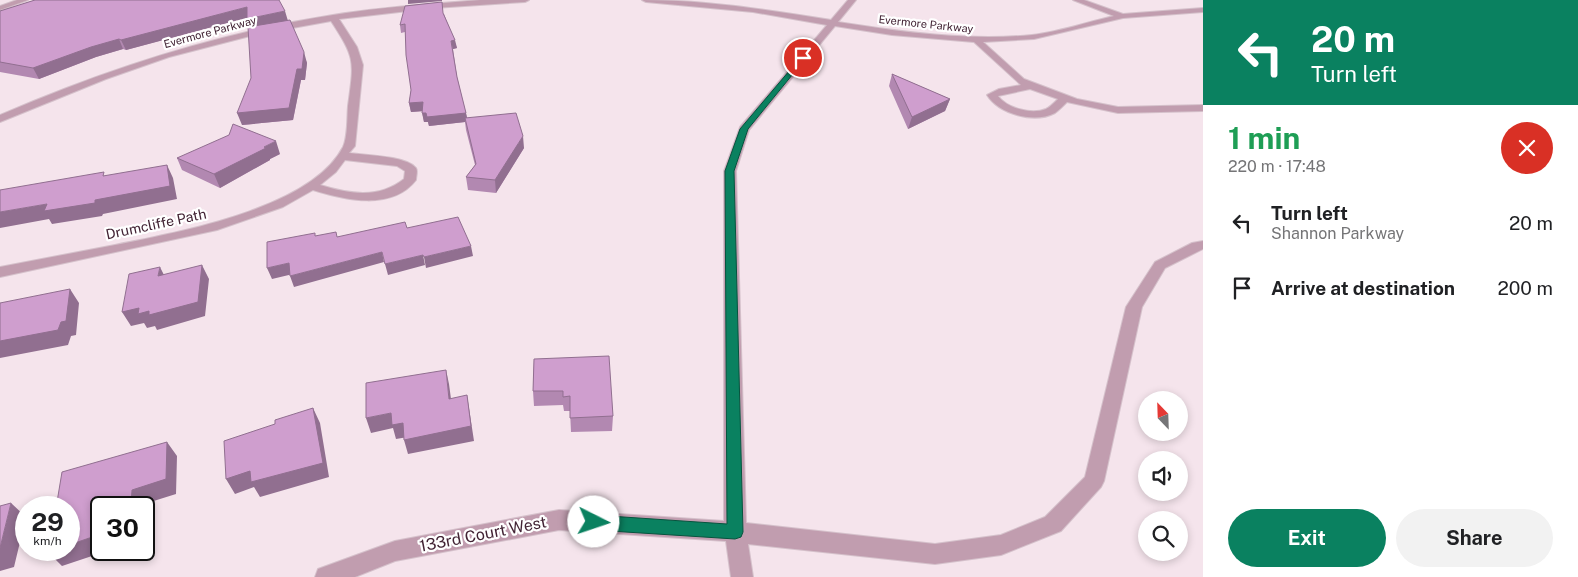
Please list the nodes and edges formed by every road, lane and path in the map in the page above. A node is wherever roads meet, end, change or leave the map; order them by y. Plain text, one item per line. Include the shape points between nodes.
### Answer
1 (24, 0) edge
2 (525, 0) edge
3 (646, 0) edge
4 (852, 0) edge
5 (1077, 0) edge
6 (0, 8) edge
7 (1203, 10) edge
8 (1123, 16) junction
9 (333, 17) junction
10 (833, 23) junction
11 (976, 40) junction
12 (1031, 86) junction
13 (1066, 99) junction
14 (1203, 108) edge
15 (0, 119) edge
16 (344, 156) junction
17 (311, 186) junction
18 (1203, 245) edge
19 (0, 272) edge
20 (735, 532) junction
21 (326, 577) edge
22 (742, 577) edge

1 - 6 street
2 - 9 street, Evermore Parkway
3 - 10 street, Evermore Parkway via 726,6
4 - 10 street
5 - 8 street
7 - 8 street, Evermore Parkway
8 - 11 street, Evermore Parkway via 1034,37
9 - 15 street, Evermore Parkway via 250,33 167,55 86,82
9 - 16 street via 353,47 358,65 349,146
10 - 11 street, Evermore Parkway via 892,33
10 - 20 street via 744,129 730,171
11 - 12 street
12 - 13 street
12 - 13 street via 992,95 995,102 1003,107 1029,113 1050,111
13 - 14 street via 1118,110
16 - 17 street, Drumcliffe Path
16 - 17 street via 400,163 411,170 410,180 400,190 362,198
17 - 19 street, Drumcliffe Path via 263,210 201,231
18 - 20 street, 133rd Court West via 1160,265 1134,307 1094,481 1053,524 1001,545 935,554
20 - 21 street, 133rd Court West via 559,520 395,551
20 - 22 street

